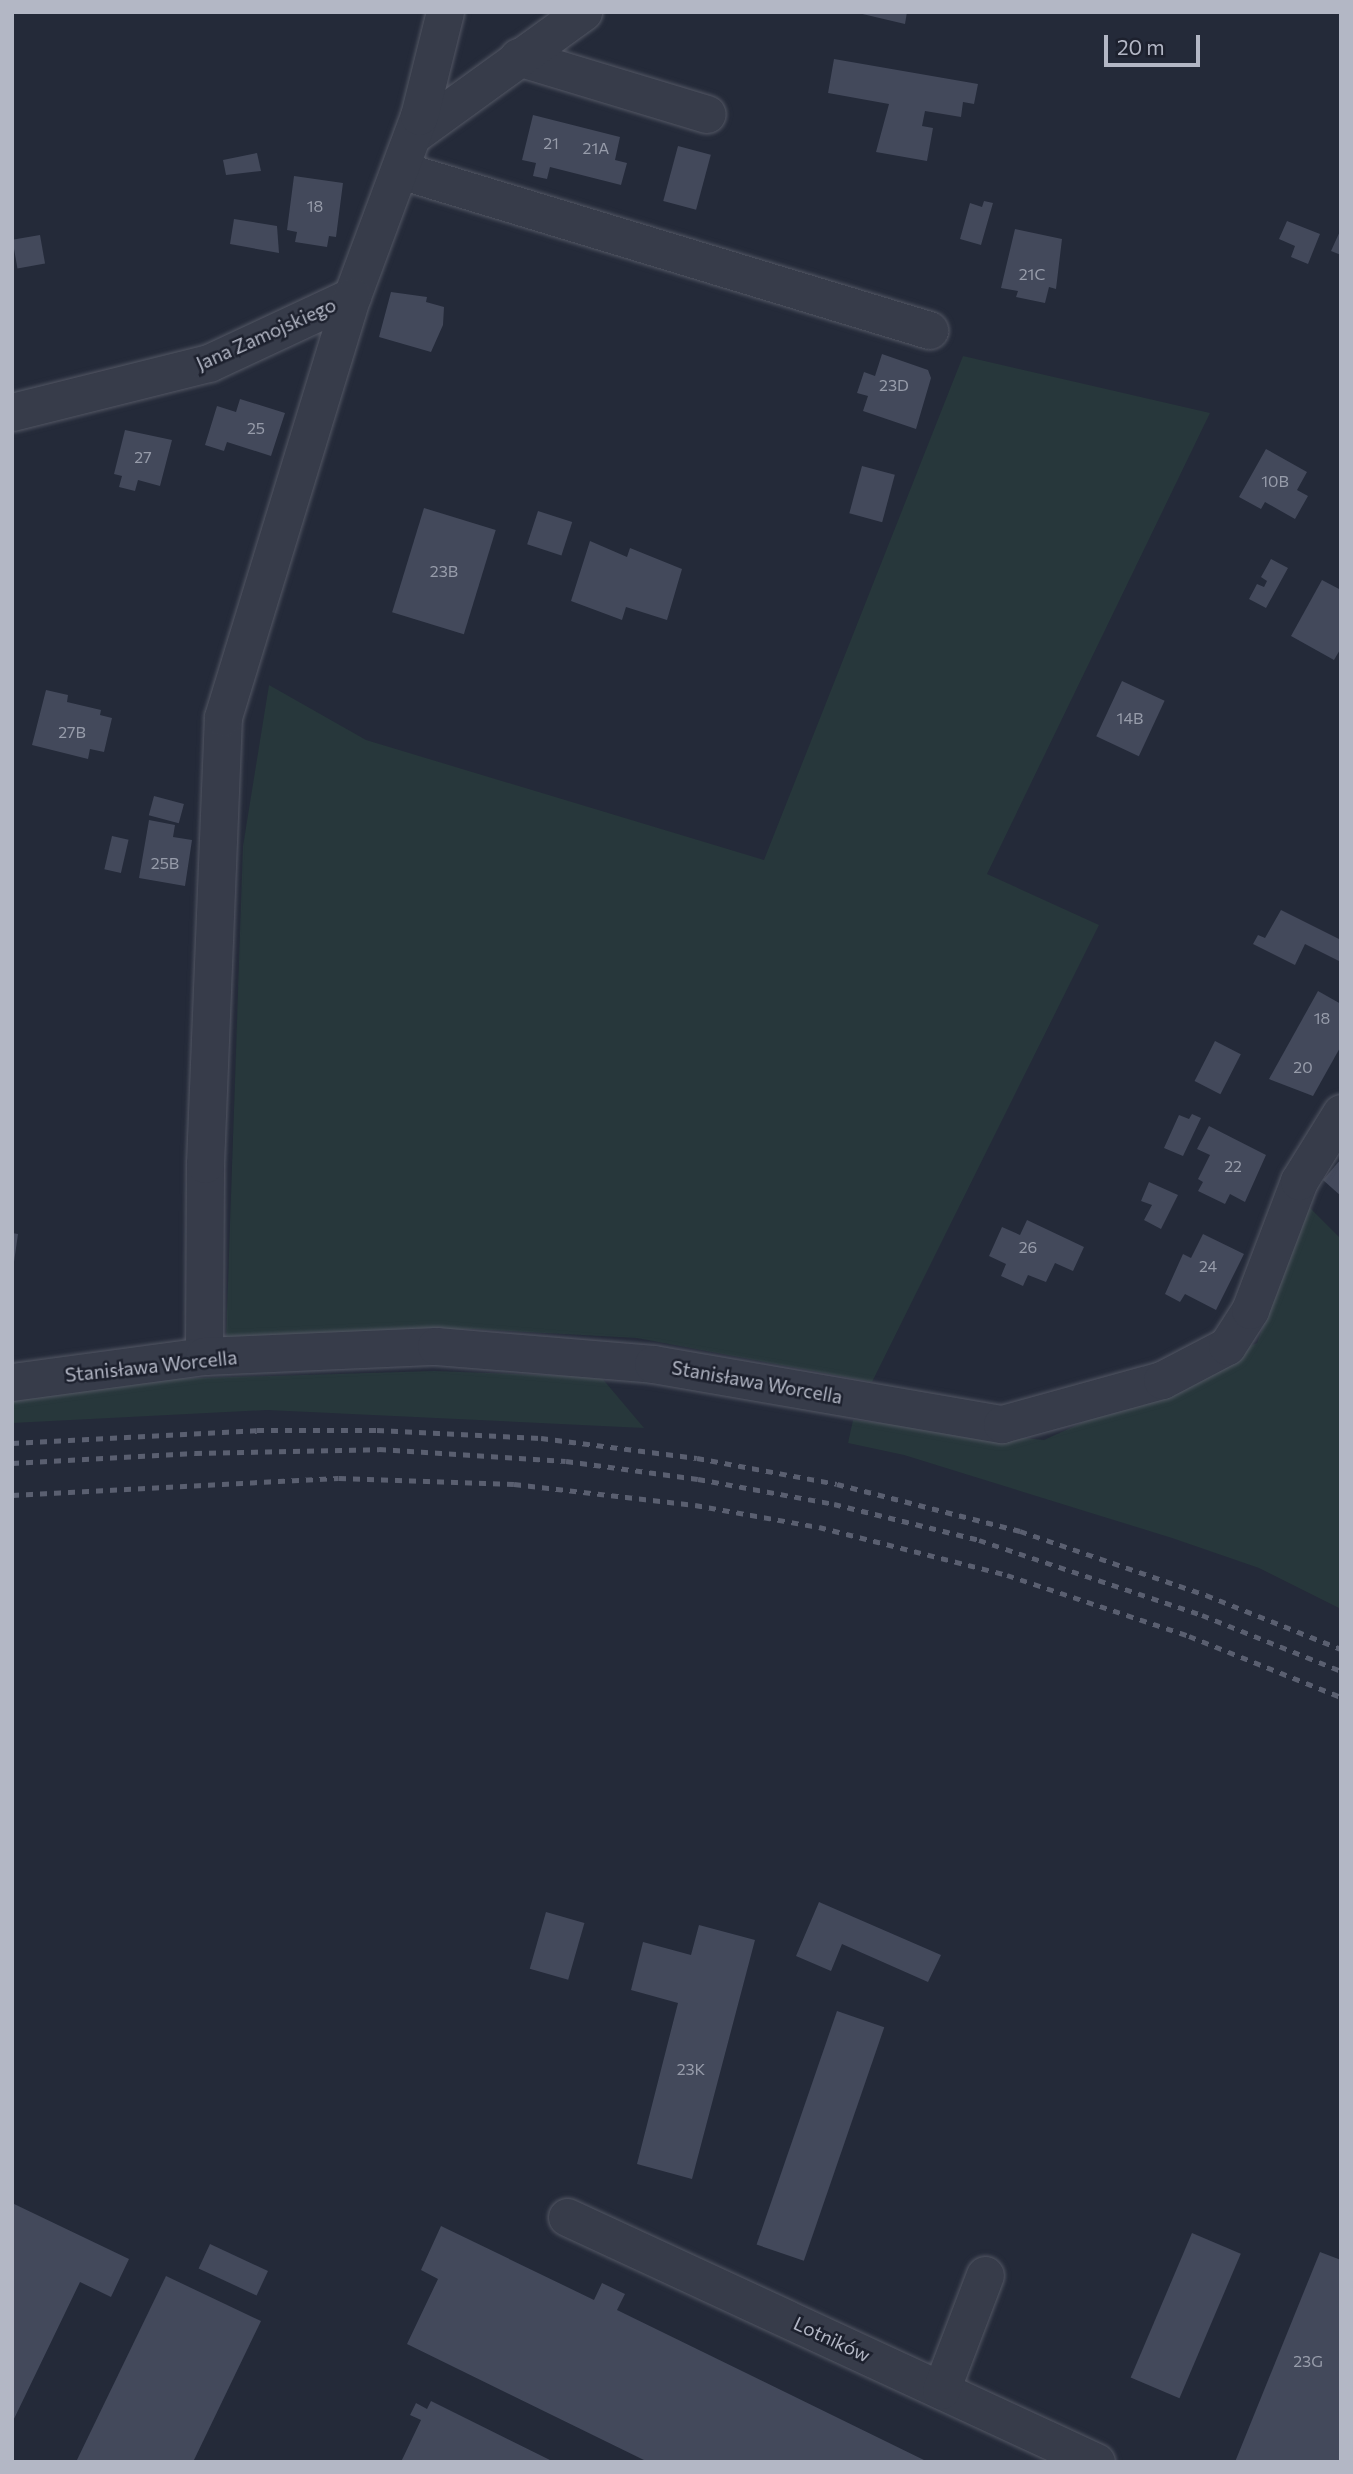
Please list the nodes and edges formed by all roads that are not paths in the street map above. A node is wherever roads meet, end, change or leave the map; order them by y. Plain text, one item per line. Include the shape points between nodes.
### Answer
1 (445, 12) edge
2 (583, 12) edge
3 (519, 57) junction
4 (707, 114) dead end
5 (413, 135) junction
6 (400, 170) junction
7 (352, 296) junction
8 (929, 330) dead end
9 (12, 412) edge
10 (1341, 1113) edge
11 (204, 1356) junction
12 (12, 1382) edge
13 (567, 2217) dead end
14 (985, 2275) dead end
15 (941, 2390) junction
16 (1096, 2462) edge

1 - 5 street, Jana Zamojskiego
2 - 3 street
3 - 4 street
3 - 5 street
5 - 6 street, Jana Zamojskiego
6 - 7 street, Jana Zamojskiego
6 - 8 street
7 - 9 street, Jana Zamojskiego via 209,363
7 - 11 street via 223,717 205,1164
10 - 11 street, Stanisława Worcella via 1299,1181 1250,1310 1227,1346 1162,1380 1002,1424 653,1364 436,1346
11 - 12 street, Stanisława Worcella
13 - 15 street, Lotników
14 - 15 street
15 - 16 street, Lotników

